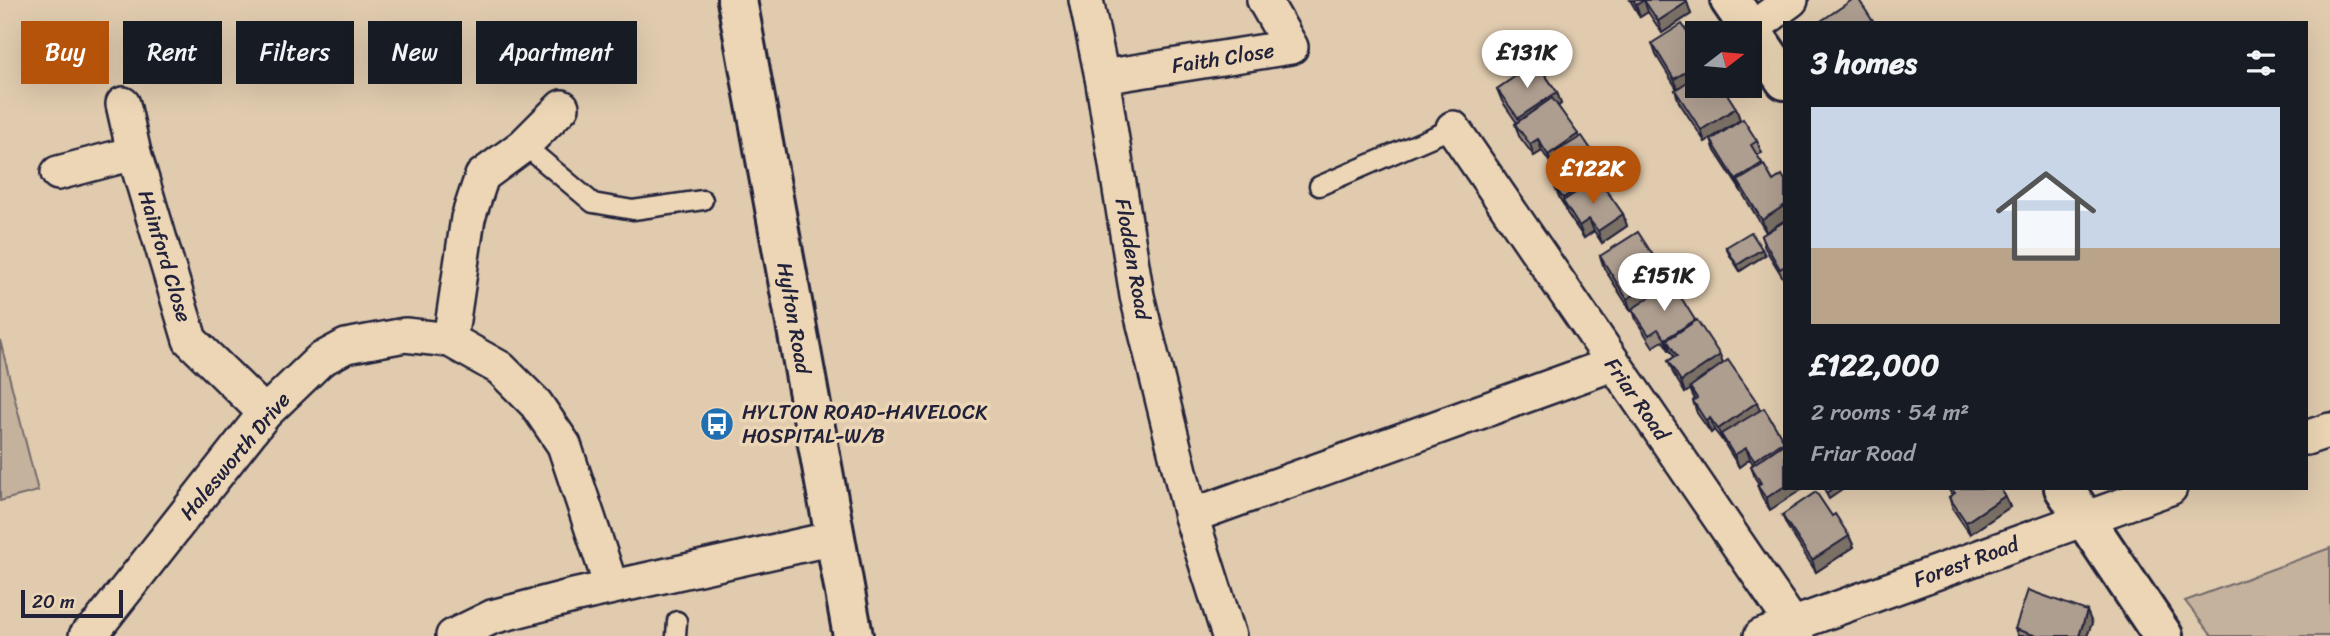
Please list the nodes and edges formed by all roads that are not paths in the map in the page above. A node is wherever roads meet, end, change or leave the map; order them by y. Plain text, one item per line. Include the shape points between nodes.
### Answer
1 (737, 0) edge
2 (1086, 0) edge
3 (1264, 0) edge
4 (1791, 0) edge
5 (1740, 15) edge
6 (1102, 77) junction
7 (1783, 77) edge
8 (122, 104) dead end
9 (562, 107) dead end
10 (1453, 128) joint
11 (524, 145) junction
12 (134, 153) junction
13 (58, 173) dead end
14 (1319, 186) dead end
15 (704, 200) dead end
16 (450, 340) junction
17 (1613, 364) junction
18 (265, 413) junction
19 (2330, 430) edge
20 (2308, 438) edge
21 (2065, 490) edge
22 (2165, 490) edge
23 (1191, 516) junction
24 (2085, 519) junction
25 (834, 538) junction
26 (611, 586) junction
27 (1795, 630) edge
28 (86, 636) edge
29 (453, 636) edge
30 (853, 636) edge
31 (1229, 636) edge
32 (1761, 636) edge
33 (2163, 636) edge

1 - 25 street, Hylton Road
2 - 6 street, Flodden Road
3 - 6 street, Faith Close via 1291,47
4 - 5 street
5 - 7 street
6 - 23 street, Flodden Road via 1138,296
8 - 12 street, Hainford Close
9 - 11 street
10 - 14 lane
10 - 17 street, Friar Road
11 - 15 lane via 593,203 634,210
11 - 16 street via 482,176 468,218
12 - 13 street
12 - 18 street, Hainford Close via 190,340
16 - 18 street, Halesworth Drive via 405,335 346,346 320,360
16 - 26 street, Halesworth Drive via 500,368 536,404 564,445
17 - 23 street
17 - 27 street, Friar Road
18 - 28 street, Halesworth Drive
19 - 20 street
21 - 24 street
22 - 24 street, Forest Road
23 - 31 street, Flodden Road
24 - 27 street, Forest Road
24 - 33 street
25 - 26 street
25 - 30 street, Hylton Road
26 - 29 street via 492,617
27 - 32 street, Forest Road

